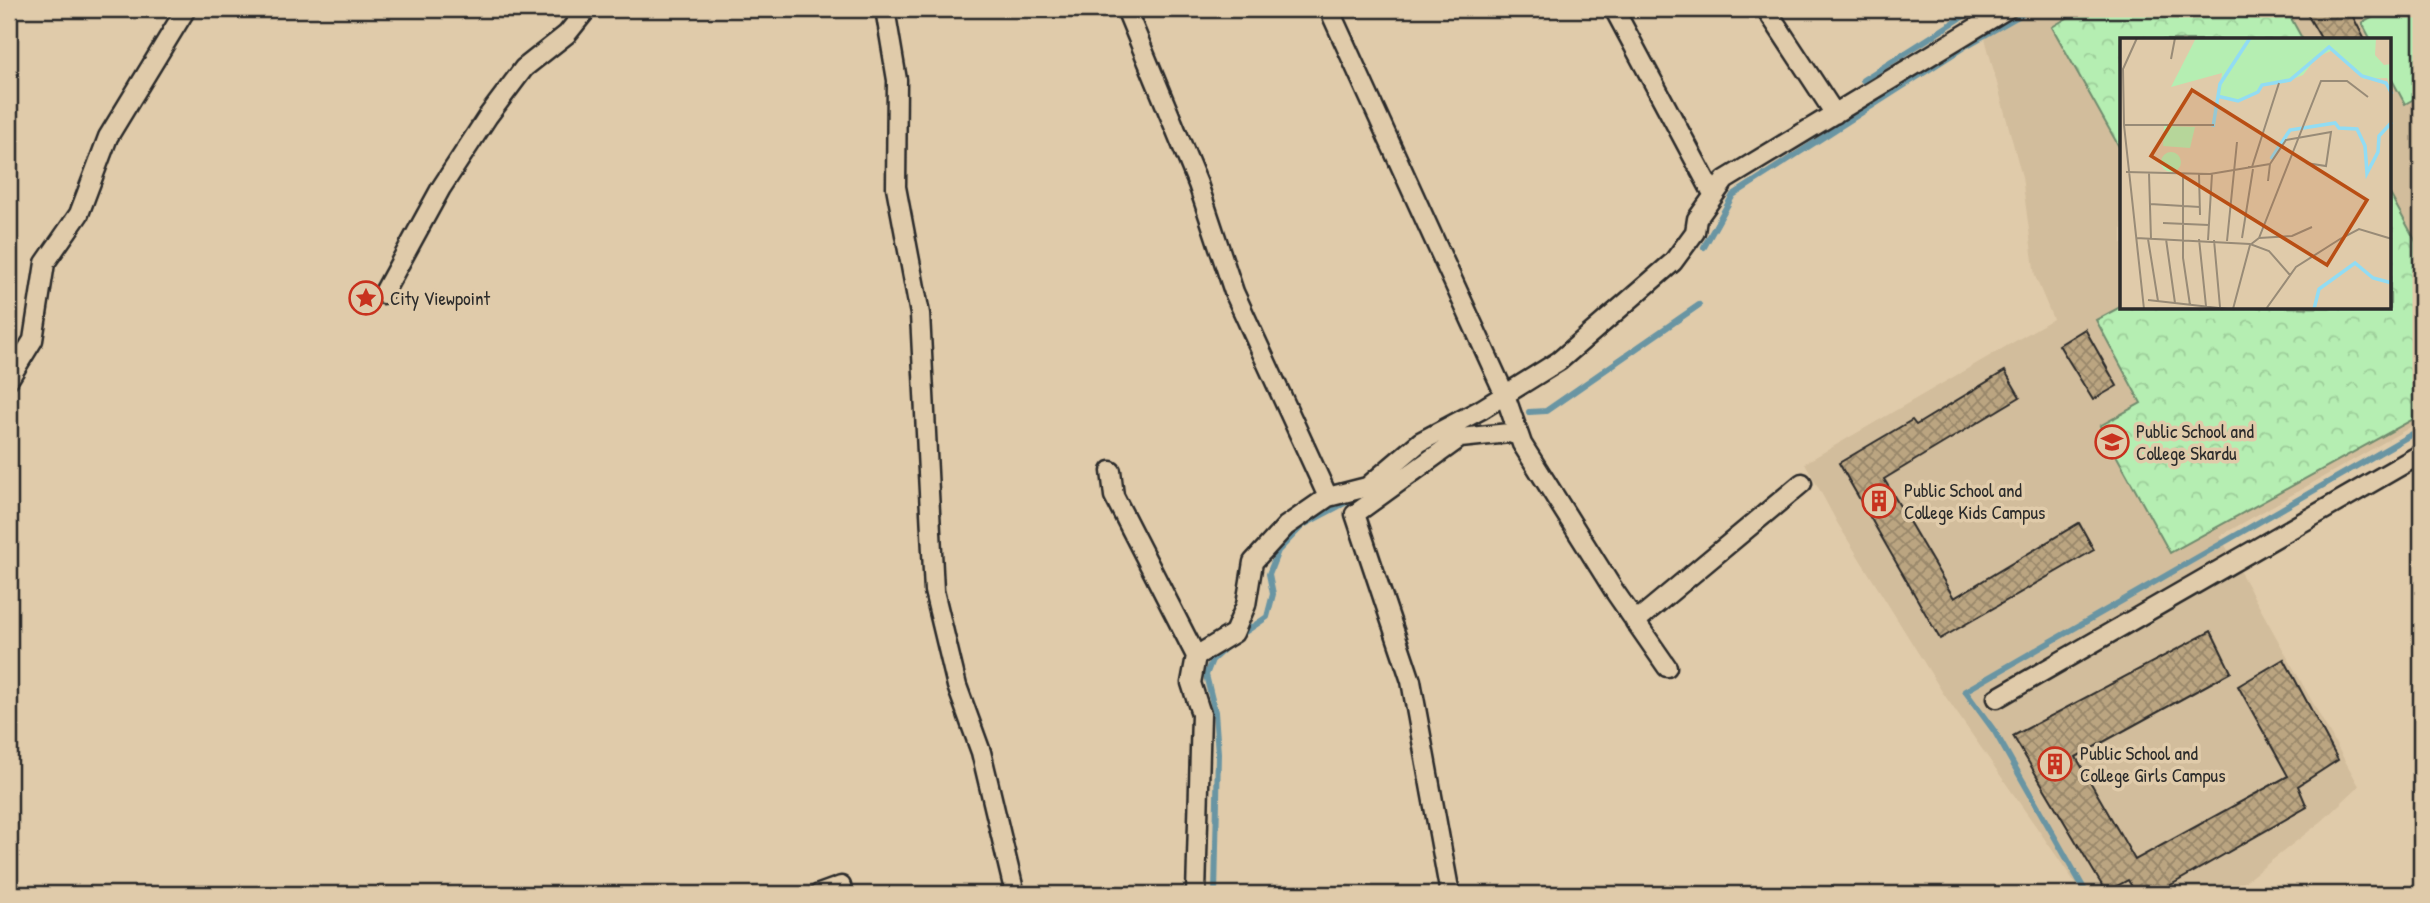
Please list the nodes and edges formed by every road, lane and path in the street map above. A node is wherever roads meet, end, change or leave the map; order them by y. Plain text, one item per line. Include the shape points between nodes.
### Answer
1 (186, 9) edge
2 (587, 9) edge
3 (885, 9) edge
4 (1126, 9) edge
5 (1329, 9) edge
6 (1614, 9) edge
7 (1766, 9) edge
8 (2003, 10) edge
9 (1835, 114) junction
10 (1713, 194) junction
11 (383, 294) dead end
12 (9, 379) edge
13 (1505, 395) junction
14 (1519, 436) junction
15 (2421, 454) edge
16 (1111, 471) dead end
17 (1802, 483) dead end
18 (1328, 497) junction
19 (1635, 622) junction
20 (1196, 656) junction
21 (1667, 667) dead end
22 (1997, 698) dead end
23 (841, 886) dead end
24 (819, 894) edge
25 (1015, 894) edge
26 (1196, 894) edge
27 (1450, 894) edge

1 - 12 street via 108,137 79,214 45,262 33,340
2 - 11 street via 567,34 524,68 488,116 441,188
3 - 25 street via 897,80 896,187 920,314 934,591 957,686 981,752
4 - 18 street via 1198,184 1234,292
5 - 13 street
6 - 10 street
7 - 9 street
8 - 9 street
9 - 10 street via 1738,170
10 - 13 street via 1697,219 1695,232 1673,262 1559,361
13 - 14 street
13 - 18 street via 1420,442 1367,487
14 - 19 street
14 - 27 street via 1460,438 1355,514 1412,681
15 - 22 street
16 - 20 street via 1114,496
17 - 19 street
18 - 20 street via 1286,526 1253,562 1246,605 1234,633
19 - 21 street
20 - 26 street via 1191,684 1200,715
23 - 24 street

